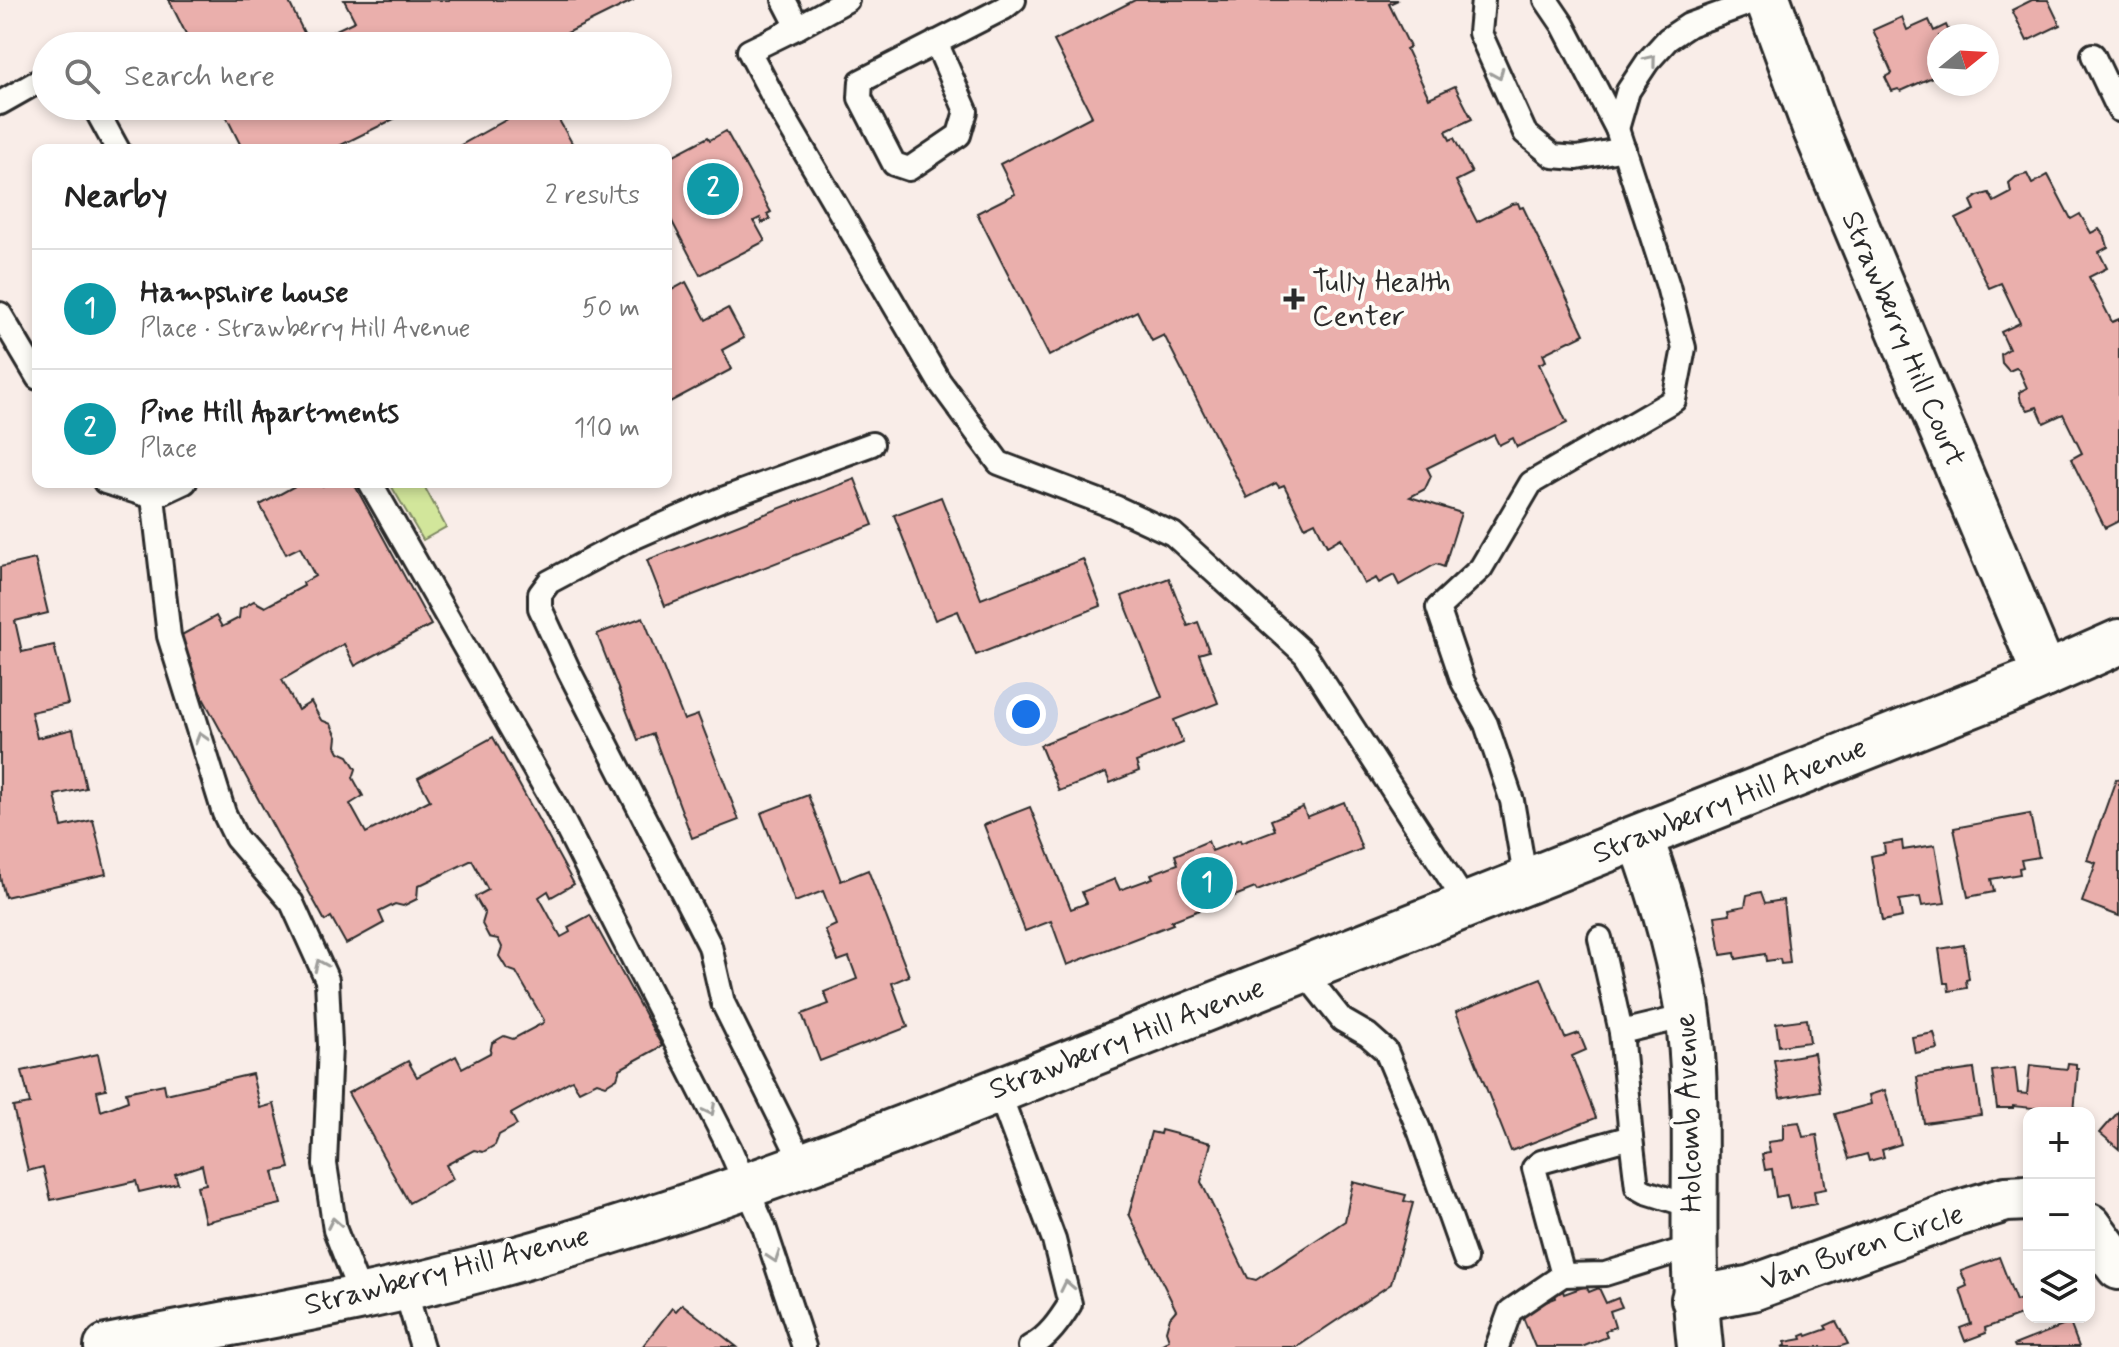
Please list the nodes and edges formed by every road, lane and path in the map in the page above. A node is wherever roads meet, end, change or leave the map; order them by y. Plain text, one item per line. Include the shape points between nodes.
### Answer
1 (784, 0) edge
2 (847, 0) edge
3 (1014, 0) edge
4 (1483, 0) edge
5 (1546, 0) edge
6 (1758, 0) edge
7 (1768, 0) edge
8 (798, 27) junction
9 (936, 42) junction
10 (2093, 55) dead end
11 (32, 85) edge
12 (0, 103) edge
13 (2119, 110) edge
14 (102, 120) edge
15 (1621, 139) junction
16 (115, 144) edge
17 (0, 314) edge
18 (32, 368) edge
19 (872, 444) dead end
20 (124, 488) edge
21 (172, 488) edge
22 (373, 488) edge
23 (153, 497) junction
24 (2119, 642) edge
25 (2045, 675) junction
26 (1640, 837) junction
27 (1526, 882) junction
28 (1468, 906) junction
29 (1600, 938) dead end
30 (1303, 971) junction
31 (1688, 1016) junction
32 (1621, 1032) junction
33 (998, 1090) junction
34 (1631, 1137) junction
35 (803, 1164) junction
36 (745, 1185) junction
37 (2023, 1198) edge
38 (1694, 1227) junction
39 (2095, 1234) edge
40 (1465, 1259) dead end
41 (2119, 1267) edge
42 (1563, 1275) junction
43 (404, 1286) junction
44 (361, 1296) junction
45 (1694, 1299) junction
46 (107, 1347) edge
47 (422, 1347) edge
48 (804, 1347) edge
49 (1030, 1347) edge
50 (1497, 1347) edge
51 (1700, 1347) edge

1 - 8 lane
2 - 8 lane
3 - 9 lane
4 -> 15 lane via 1480,33 1525,133 1553,156 1577,158
5 - 15 lane
15 -> 6 lane via 1628,91 1668,39 1689,25
7 - 25 main road, Strawberry Hill Court via 1815,128
8 - 28 lane via 749,51 939,381 999,463 1173,534 1305,654
9 - 9 lane via 861,81 860,98 894,164 909,169 959,135 966,111
10 - 13 lane
11 - 12 lane
14 - 16 lane
15 - 27 lane via 1684,348 1674,400 1531,483 1481,568 1438,608 1512,801
17 - 18 lane
19 - 35 lane via 626,541 549,582 540,594 540,608 569,671 710,946 723,1003
20 - 23 lane
21 - 23 lane
22 -> 36 lane via 556,807
44 -> 23 lane via 335,1230 325,1164 327,980 292,903 236,838 224,813 169,636
24 - 25 main road, Strawberry Hill Avenue
25 - 26 main road, Strawberry Hill Avenue
26 - 27 main road, Strawberry Hill Avenue
26 - 31 main road, Holcomb Avenue via 1679,966
27 - 28 main road, Strawberry Hill Avenue
28 - 30 main road, Strawberry Hill Avenue
29 - 32 lane
30 - 33 main road, Strawberry Hill Avenue
30 - 40 lane via 1342,1020 1386,1051
31 - 32 lane
31 - 38 main road, Holcomb Avenue via 1694,1086
32 - 34 lane
33 - 35 main road, Strawberry Hill Avenue
49 -> 33 lane via 1059,1323 1070,1304 1054,1240
34 - 38 lane via 1637,1187
34 - 42 lane via 1534,1168
35 - 36 main road, Strawberry Hill Avenue
36 - 43 main road, Strawberry Hill Avenue via 493,1266
36 -> 48 lane
37 - 45 main road, Van Buren Circle via 1953,1215 1752,1288
38 - 42 lane via 1605,1274
38 - 45 main road, Holcomb Avenue
39 - 41 main road
42 - 50 lane via 1510,1311
43 - 44 main road, Strawberry Hill Avenue
43 - 47 lane
44 - 46 main road, Strawberry Hill Avenue
45 - 51 main road, Holcomb Avenue

